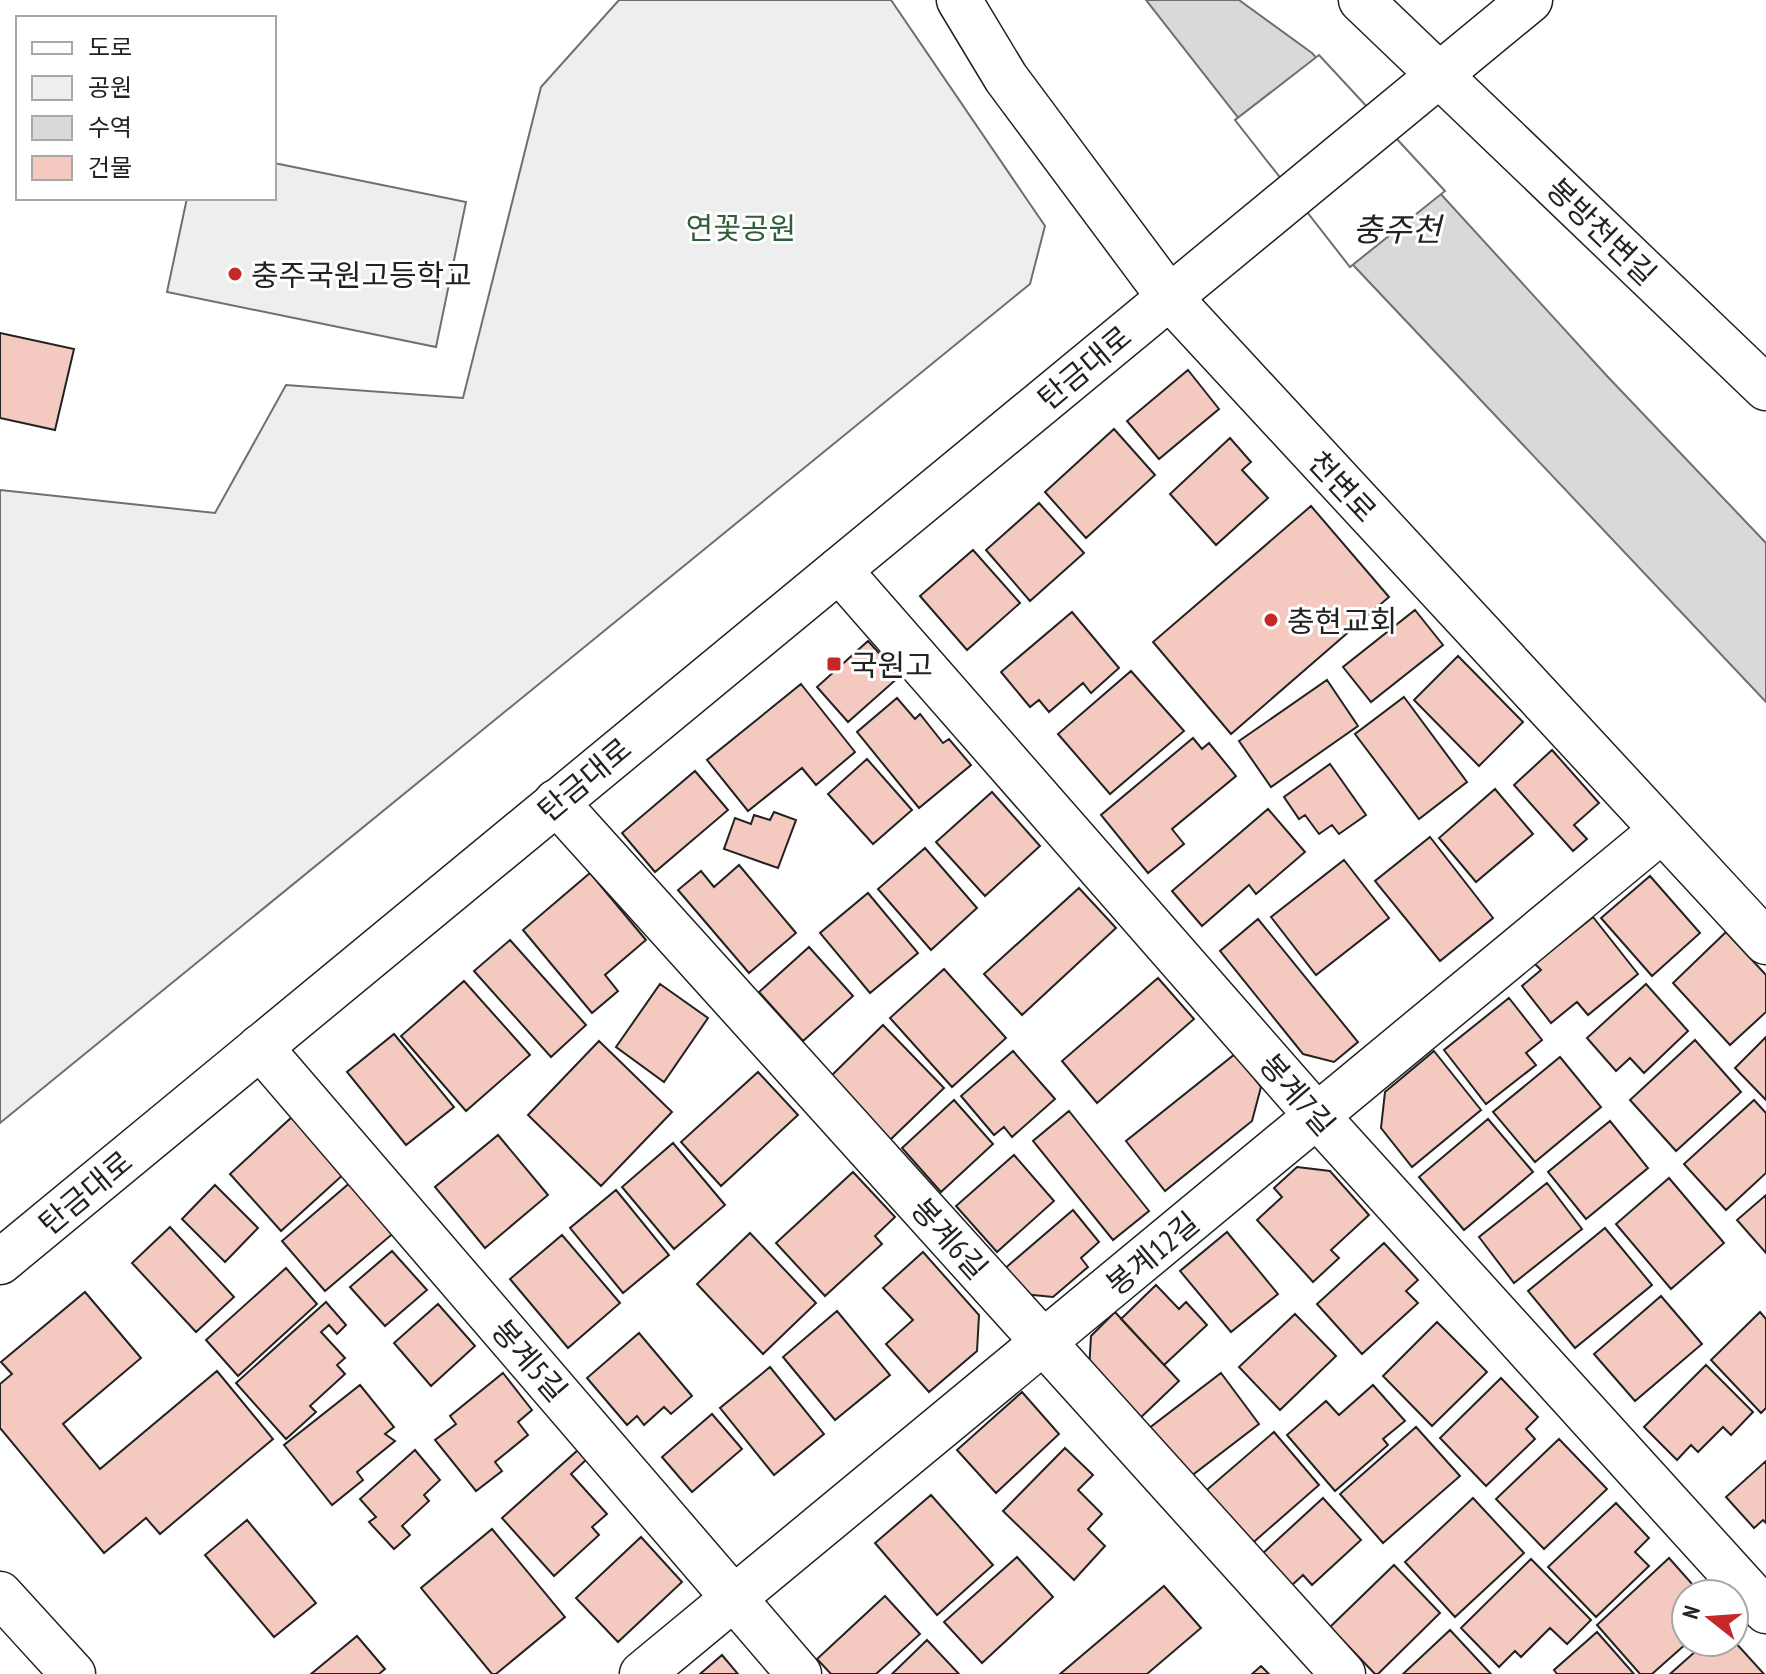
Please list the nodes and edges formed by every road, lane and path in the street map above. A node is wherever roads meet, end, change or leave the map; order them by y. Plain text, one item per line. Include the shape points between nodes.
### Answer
1 (959, 0) edge
2 (1361, 0) edge
3 (1530, 0) edge
4 (1437, 75) junction
5 (1169, 297) junction
6 (1766, 388) edge
7 (839, 570) junction
8 (556, 802) junction
9 (1661, 831) junction
10 (1766, 942) edge
11 (260, 1047) junction
12 (1317, 1116) junction
13 (0, 1262) edge
14 (1043, 1342) junction
15 (0, 1594) edge
16 (734, 1598) junction
17 (1766, 1611) edge
18 (73, 1674) edge
19 (642, 1674) edge
20 (799, 1674) edge
21 (1343, 1674) edge

1 - 5 street, 천변로 via 1006,78
2 - 4 street, 봉방천변길
3 - 4 street
4 - 5 street, 탄금대로
4 - 6 street, 봉방천변길
5 - 7 street, 탄금대로
5 - 9 street, 천변로
7 - 8 street, 탄금대로
7 - 12 street, 봉계7길
8 - 11 street, 탄금대로
8 - 14 street, 봉계6길
9 - 10 street, 천변로
9 - 12 street, 봉계12길
11 - 13 street, 탄금대로
11 - 16 street, 봉계5길
12 - 14 street, 봉계12길
12 - 17 street, 봉계7길
14 - 16 street, 봉계12길
14 - 21 street, 봉계6길
15 - 18 street
16 - 19 street, 봉계12길
16 - 20 street, 봉계5길

